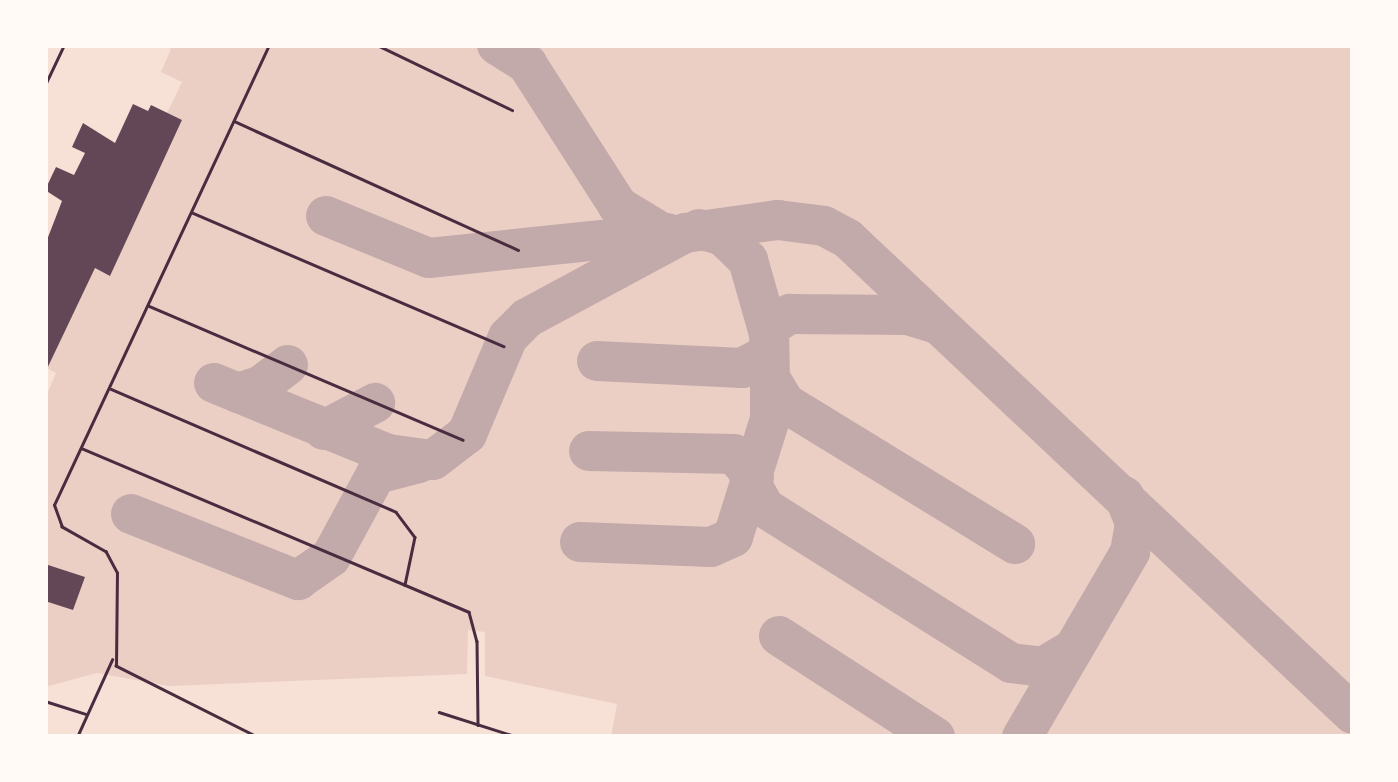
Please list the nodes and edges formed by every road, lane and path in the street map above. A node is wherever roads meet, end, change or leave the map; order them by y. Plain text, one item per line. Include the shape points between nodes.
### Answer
1 (64, 45) edge
2 (269, 45) edge
3 (377, 45) edge
4 (45, 86) edge
5 (512, 110) dead end
6 (234, 121) junction
7 (192, 212) junction
8 (518, 250) dead end
9 (149, 306) junction
10 (504, 346) dead end
11 (110, 388) junction
12 (464, 440) dead end
13 (80, 448) junction
14 (405, 586) junction
15 (112, 659) junction
16 (45, 702) edge
17 (438, 712) dead end
18 (87, 714) junction
19 (478, 725) junction
20 (77, 737) edge
21 (257, 737) edge
22 (518, 737) edge

1 - 4 lane
2 - 6 lane
3 - 5 lane
6 - 7 lane
6 - 8 lane
7 - 9 lane
7 - 10 lane
9 - 11 lane
9 - 12 lane
11 - 13 lane
11 - 14 lane via 396,512 414,537
13 - 14 lane
13 - 15 lane via 55,510 62,527 98,545 114,565
14 - 19 lane via 474,617
15 - 18 lane
15 - 21 lane via 126,673
16 - 18 lane
17 - 19 lane
18 - 20 lane
19 - 22 lane

